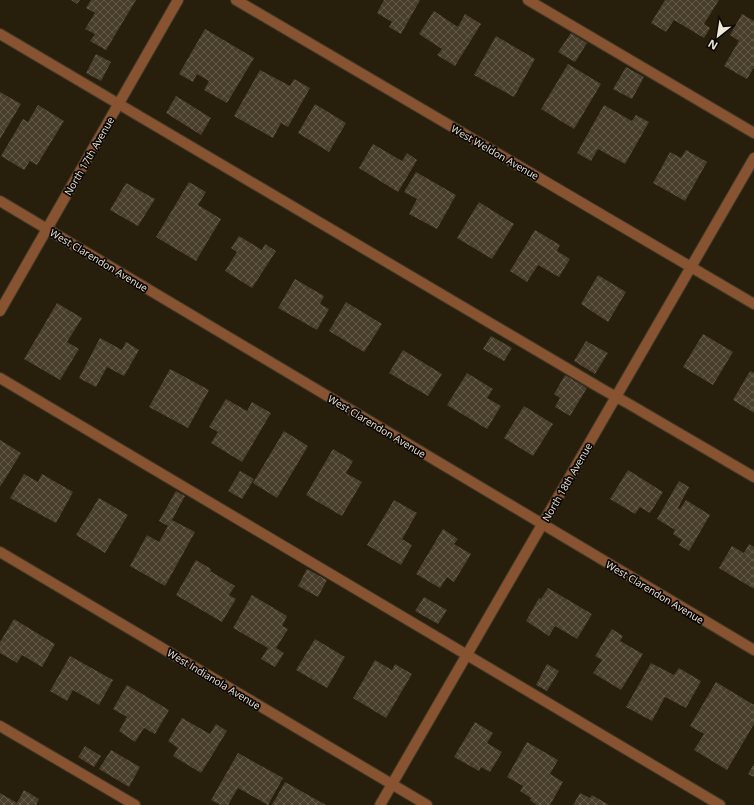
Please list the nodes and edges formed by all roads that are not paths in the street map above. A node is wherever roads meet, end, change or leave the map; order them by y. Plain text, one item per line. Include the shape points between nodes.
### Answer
1 (178, 0) edge
2 (236, 0) edge
3 (528, 0) edge
4 (0, 34) edge
5 (119, 104) junction
6 (754, 133) edge
7 (754, 158) edge
8 (0, 201) edge
9 (46, 228) junction
10 (691, 267) junction
11 (754, 304) edge
12 (0, 311) edge
13 (0, 378) edge
14 (616, 396) junction
15 (754, 477) edge
16 (542, 525) junction
17 (0, 552) edge
18 (754, 650) edge
19 (468, 655) junction
20 (0, 726) edge
21 (393, 784) junction
22 (135, 805) edge
23 (380, 805) edge
24 (427, 805) edge
25 (720, 805) edge

1 - 5 street, North 17th Avenue
2 - 10 street, West Weldon Avenue
3 - 6 street
4 - 5 street
5 - 9 street, North 17th Avenue
5 - 14 street
7 - 10 street, North 18th Avenue
8 - 9 street, West Clarendon Avenue
9 - 12 street, North 17th Avenue
9 - 16 street, West Clarendon Avenue
10 - 11 street, West Weldon Avenue
10 - 14 street, North 18th Avenue
13 - 19 street
14 - 15 street
14 - 16 street, North 18th Avenue
16 - 18 street, West Clarendon Avenue
16 - 19 street, North 18th Avenue
17 - 21 street, West Indianola Avenue
19 - 21 street, North 18th Avenue
19 - 25 street
20 - 22 street
21 - 23 street, North 18th Avenue
21 - 24 street, West Indianola Avenue

